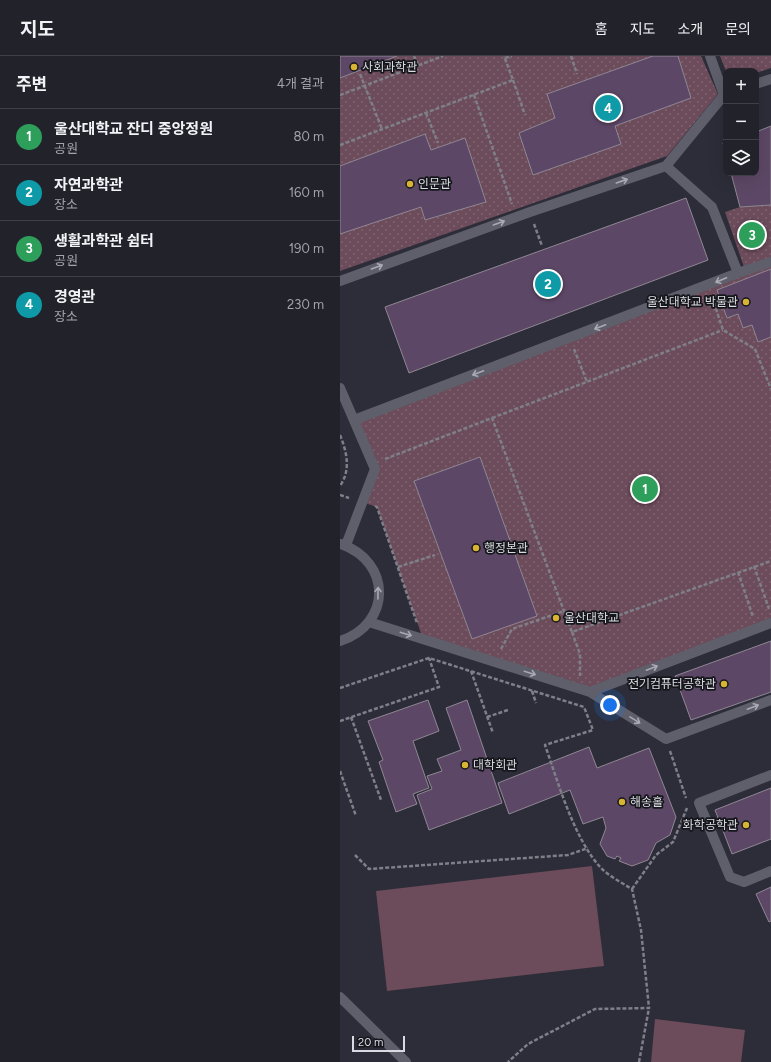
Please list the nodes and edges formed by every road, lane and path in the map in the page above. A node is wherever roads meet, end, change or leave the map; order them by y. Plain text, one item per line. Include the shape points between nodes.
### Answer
1 (414, 56) edge
2 (443, 56) edge
3 (512, 56) edge
4 (571, 56) edge
5 (710, 56) edge
6 (505, 57) edge
7 (418, 66) junction
8 (360, 74) dead end
9 (577, 74) dead end
10 (771, 79) edge
11 (513, 80) junction
12 (759, 83) edge
13 (365, 86) junction
14 (723, 89) edge
15 (340, 95) edge
16 (474, 95) junction
17 (723, 96) edge
18 (426, 113) junction
19 (525, 115) dead end
20 (382, 129) junction
21 (438, 142) dead end
22 (340, 145) edge
23 (666, 166) junction
24 (514, 208) dead end
25 (530, 212) junction
26 (542, 246) dead end
27 (771, 262) edge
28 (738, 273) junction
29 (340, 281) edge
30 (708, 286) junction
31 (723, 330) junction
32 (569, 338) junction
33 (587, 382) junction
34 (340, 388) edge
35 (771, 388) edge
36 (492, 418) junction
37 (354, 420) junction
38 (340, 435) edge
39 (373, 463) junction
40 (340, 486) edge
41 (340, 495) edge
42 (362, 502) junction
43 (343, 544) edge
44 (435, 555) dead end
45 (771, 560) edge
46 (754, 566) junction
47 (398, 567) junction
48 (738, 572) junction
49 (564, 611) junction
50 (771, 614) edge
51 (369, 622) junction
52 (771, 623) edge
53 (757, 628) junction
54 (572, 632) junction
55 (423, 639) junction
56 (340, 641) edge
57 (429, 658) junction
58 (494, 662) junction
59 (470, 671) junction
60 (340, 688) edge
61 (532, 690) junction
62 (585, 690) junction
63 (771, 700) edge
64 (536, 703) dead end
65 (508, 710) dead end
66 (351, 717) junction
67 (487, 717) junction
68 (340, 721) edge
69 (493, 733) dead end
70 (666, 739) junction
71 (340, 771) edge
72 (771, 775) edge
73 (381, 800) dead end
74 (356, 816) dead end
75 (588, 848) junction
76 (355, 855) dead end
77 (771, 871) edge
78 (632, 889) junction
79 (340, 997) edge
80 (649, 1008) junction
81 (406, 1062) edge
82 (508, 1062) edge
83 (639, 1062) edge

1 - 7 path
2 - 7 path
3 - 6 path
4 - 9 path
5 - 14 street
6 - 11 path
7 - 13 path
8 - 13 path
10 - 12 street
11 - 16 path
11 - 19 path
13 - 15 path
13 - 20 path
16 - 18 path
16 - 24 path
17 - 23 street
18 - 20 path
18 - 21 path
20 - 22 path
25 -> 23 street
23 - 28 street via 712,206
25 - 26 path
29 -> 25 street
27 - 28 street
28 -> 30 street
30 - 31 path
30 -> 32 street
31 - 33 path
31 - 35 path via 755,350
32 - 33 path
32 -> 37 street
33 - 36 path
34 - 37 street
36 - 39 path
36 - 49 path
37 - 39 street
38 - 40 path via 347,454 344,480
39 - 42 street via 375,469
41 - 42 path
42 - 43 street
42 - 47 path via 377,507
51 -> 43 street via 376,609 379,592 376,575 368,560 354,548
44 - 47 path
45 - 46 path
46 - 48 path
46 - 50 path
47 - 55 path
48 - 53 path
48 - 54 path
49 - 54 path
49 - 58 path via 512,629
51 -> 55 street
51 - 56 street via 355,635
52 - 53 street
62 -> 53 street
54 - 62 path via 580,654
55 - 57 path
55 - 58 street
57 - 59 path
57 - 60 path
57 - 66 path via 439,687
58 -> 62 street
59 - 61 path
59 - 67 path
61 - 64 path
61 - 75 path via 584,707 593,730 545,745 569,814
62 -> 70 street
70 -> 63 street
65 - 67 path
66 - 68 path
66 - 73 path
67 - 69 path
70 - 78 path via 688,804 673,842 656,855
71 - 74 path
72 - 77 street via 700,803 730,877 744,882
75 - 76 path via 568,855 369,869
75 - 78 path via 602,868
78 - 80 path via 641,930
79 - 81 street
80 - 82 path via 595,1010 528,1044
80 - 83 path

